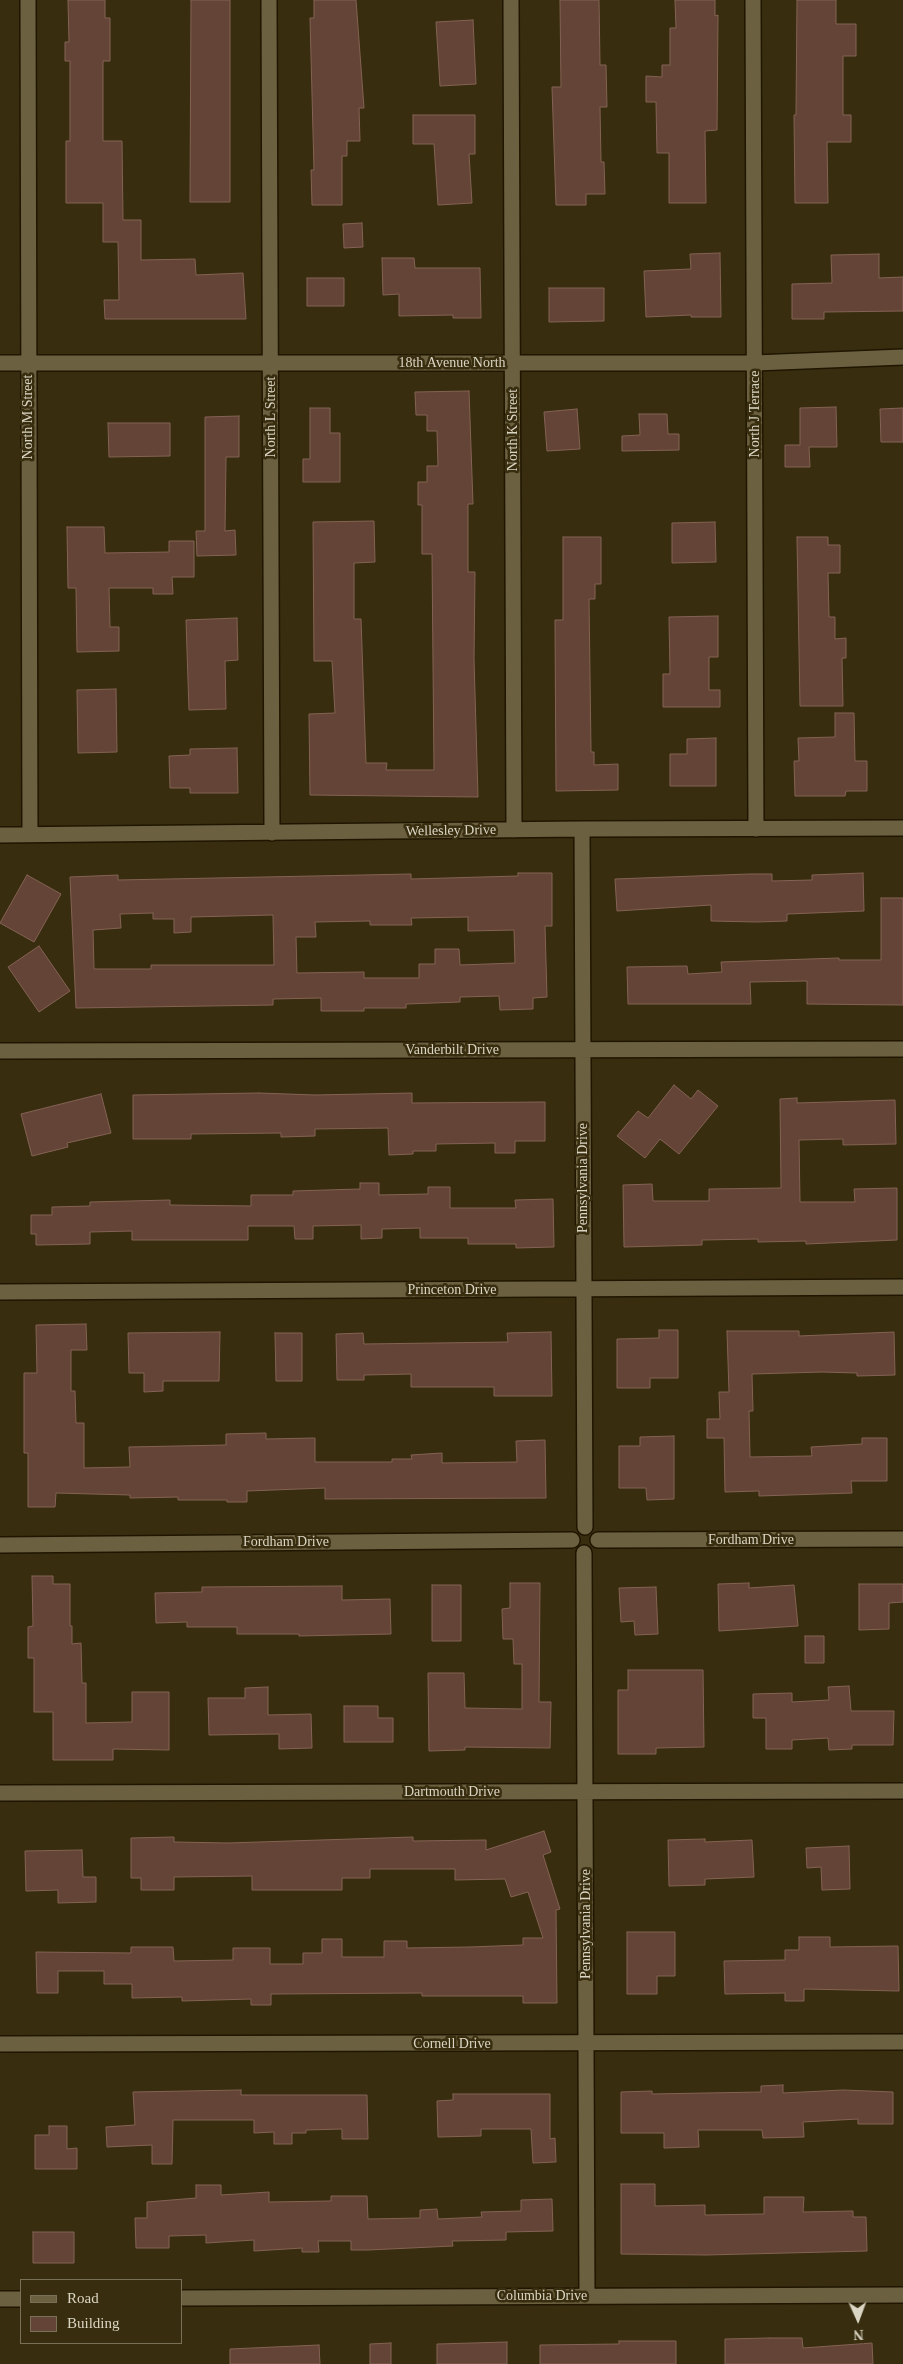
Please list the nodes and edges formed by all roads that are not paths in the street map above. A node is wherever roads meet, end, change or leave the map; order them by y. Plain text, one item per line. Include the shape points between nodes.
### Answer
1 (28, 0) edge
2 (269, 0) edge
3 (511, 0) edge
4 (753, 0) edge
5 (903, 357) edge
6 (0, 363) edge
7 (28, 363) junction
8 (270, 363) junction
9 (512, 363) junction
10 (755, 363) junction
11 (903, 828) edge
12 (582, 829) junction
13 (756, 829) junction
14 (514, 830) junction
15 (272, 833) junction
16 (30, 834) junction
17 (0, 835) edge
18 (903, 1049) edge
19 (582, 1050) junction
20 (0, 1051) edge
21 (903, 1287) edge
22 (584, 1289) junction
23 (0, 1292) edge
24 (585, 1527) junction
25 (903, 1539) edge
26 (572, 1540) junction
27 (598, 1540) junction
28 (0, 1545) edge
29 (584, 1553) junction
30 (903, 1791) edge
31 (585, 1792) junction
32 (0, 1793) edge
33 (903, 2042) edge
34 (0, 2044) edge
35 (586, 2044) junction
36 (903, 2295) edge
37 (587, 2296) junction
38 (182, 2298) edge
39 (0, 2299) edge
40 (20, 2299) edge

1 - 7 street, North M Street
2 - 8 street, North L Street
3 - 9 street, North K Street
4 - 10 street, North J Terrace
5 - 10 street, 18th Avenue North
6 - 7 street, 18th Avenue North
7 - 8 street, 18th Avenue North
7 - 16 street, North M Street
8 - 9 street, 18th Avenue North
8 - 15 street, North L Street
9 - 10 street, 18th Avenue North
9 - 14 street, North K Street
10 - 13 street, North J Terrace
11 - 13 street, Wellesley Drive
12 - 13 street, Wellesley Drive
12 - 14 street, Wellesley Drive
12 - 19 street, Pennsylvania Drive
14 - 15 street, Wellesley Drive
15 - 16 street, Wellesley Drive
16 - 17 street, Wellesley Drive
18 - 19 street, Vanderbilt Drive
19 - 20 street, Vanderbilt Drive
19 - 22 street, Pennsylvania Drive
21 - 22 street, Princeton Drive
22 - 23 street, Princeton Drive
22 - 24 street, Pennsylvania Drive
24 - 26 street via 577,1530
24 - 27 street via 596,1532
25 - 27 street, Fordham Drive
26 - 28 street, Fordham Drive
26 - 29 street via 577,1550
27 - 29 street via 596,1548
29 - 31 street, Pennsylvania Drive
30 - 31 street, Dartmouth Drive
31 - 32 street, Dartmouth Drive
31 - 35 street, Pennsylvania Drive
33 - 35 street, Cornell Drive
34 - 35 street, Cornell Drive
35 - 37 street, Pennsylvania Drive
36 - 37 street, Columbia Drive
37 - 38 street, Columbia Drive
39 - 40 street

